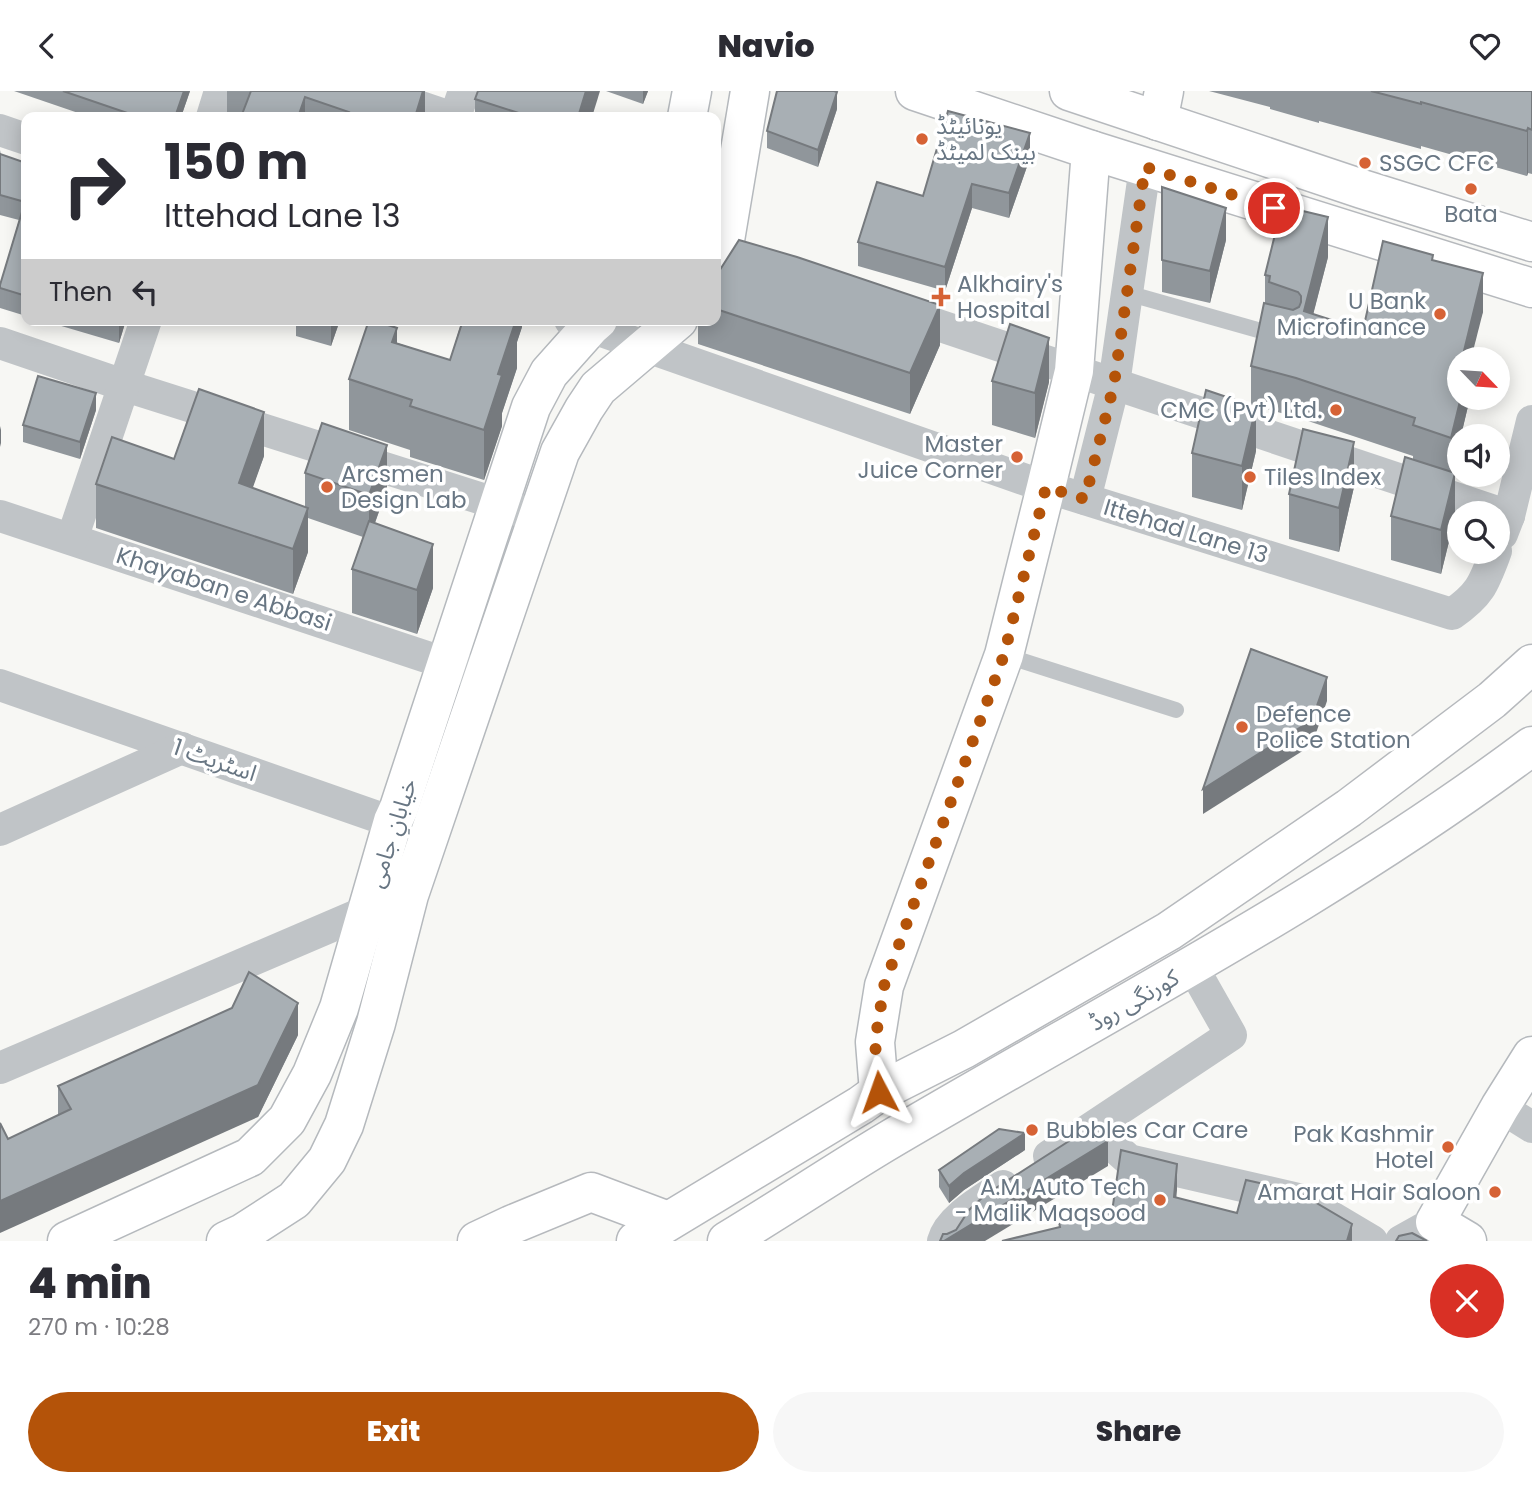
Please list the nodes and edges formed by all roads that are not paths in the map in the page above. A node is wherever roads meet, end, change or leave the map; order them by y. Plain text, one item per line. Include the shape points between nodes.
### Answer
1 (220, 91) edge
2 (374, 91) edge
3 (464, 91) edge
4 (692, 91) edge
5 (750, 91) edge
6 (915, 91) edge
7 (1069, 91) edge
8 (1118, 99) edge
9 (1161, 106) edge
10 (214, 112) edge
11 (438, 112) edge
12 (455, 112) edge
13 (688, 112) edge
14 (0, 131) edge
15 (21, 137) edge
16 (1091, 150) junction
17 (1145, 167) junction
18 (1532, 242) edge
19 (729, 259) edge
20 (1532, 288) edge
21 (1127, 293) junction
22 (877, 305) edge
23 (144, 326) edge
24 (583, 326) edge
25 (596, 326) edge
26 (671, 326) edge
27 (1291, 339) edge
28 (0, 343) edge
29 (647, 346) junction
30 (1074, 371) junction
31 (125, 384) junction
32 (1114, 384) junction
33 (1532, 422) edge
34 (1046, 487) junction
35 (1085, 499) junction
36 (500, 505) junction
37 (1510, 505) edge
38 (1447, 510) edge
39 (0, 516) edge
40 (538, 517) junction
41 (72, 539) junction
42 (1491, 564) edge
43 (1532, 654) edge
44 (1004, 655) junction
45 (1532, 664) edge
46 (444, 673) junction
47 (0, 685) edge
48 (480, 687) junction
49 (1492, 700) junction
50 (1176, 710) dead end
51 (181, 748) junction
52 (1528, 756) edge
53 (414, 821) junction
54 (0, 830) edge
55 (367, 911) junction
56 (1192, 966) junction
57 (1532, 1056) edge
58 (0, 1068) edge
59 (870, 1098) junction
60 (1516, 1117) edge
61 (1093, 1128) junction
62 (675, 1216) junction
63 (1435, 1222) junction
64 (67, 1241) edge
65 (226, 1241) edge
66 (477, 1241) edge
67 (636, 1241) edge
68 (727, 1241) edge
69 (943, 1241) edge
70 (1372, 1241) edge
71 (1401, 1241) edge
72 (1467, 1241) edge

1 - 10 street
2 - 11 street
3 - 12 street
4 - 13 main road
5 - 19 main road
6 - 16 main road
7 - 8 main road
8 - 9 main road
9 - 18 main road via 1362,188
14 - 15 street
16 - 17 main road
16 - 30 main road
17 - 20 main road
17 - 21 street
21 - 27 lane
21 - 32 street
22 - 30 street
23 - 31 street
24 - 36 main road, خیابانِ جامی via 531,407
25 - 29 street, Ittehad Lane 13
26 - 29 main road, خیابانِ جامی
28 - 31 street
29 - 34 street, Ittehad Lane 13
29 - 40 main road, خیابانِ جامی via 598,388 584,409 560,452
30 - 32 street
30 - 34 main road
31 - 36 street
31 - 41 street
32 - 35 street
32 - 38 street
33 - 37 street
34 - 35 street, Ittehad Lane 13
34 - 44 main road
35 - 42 street, Ittehad Lane 13 via 1452,614 1483,586
36 - 40 street
36 - 46 main road, خیابانِ جامی
39 - 41 street, Khayaban e Abbasi
40 - 48 main road, خیابانِ جامی
41 - 46 street, Khayaban e Abbasi
43 - 49 main road
44 - 50 lane
44 - 59 main road via 884,986
45 - 49 main road, کورنگی روڈ
46 - 48 street, Khayaban e Abbasi
46 - 53 main road, خیابانِ جامی
47 - 51 street, اسٹریٹ 1
48 - 53 main road, خیابانِ جامی
49 - 59 main road, کورنگی روڈ via 1349,808 1169,931
51 - 53 street, اسٹریٹ 1
51 - 54 street
52 - 56 main road, کورنگی روڈ
53 - 55 main road, خیابانِ جامی
53 - 65 main road, خیابانِ جامی via 409,895 344,1125 327,1160 293,1200
55 - 58 street
55 - 64 main road, خیابانِ جامی via 339,1009 287,1120 250,1157
56 - 61 street via 1231,1035
56 - 68 main road, کورنگی روڈ via 883,1144
57 - 60 main road
59 - 62 main road, کورنگی روڈ
60 - 63 main road
61 - 69 street via 974,1205
61 - 70 street via 1129,1160 1304,1200
62 - 66 main road via 591,1192
62 - 67 main road, کورنگی روڈ
63 - 71 street
63 - 72 main road

